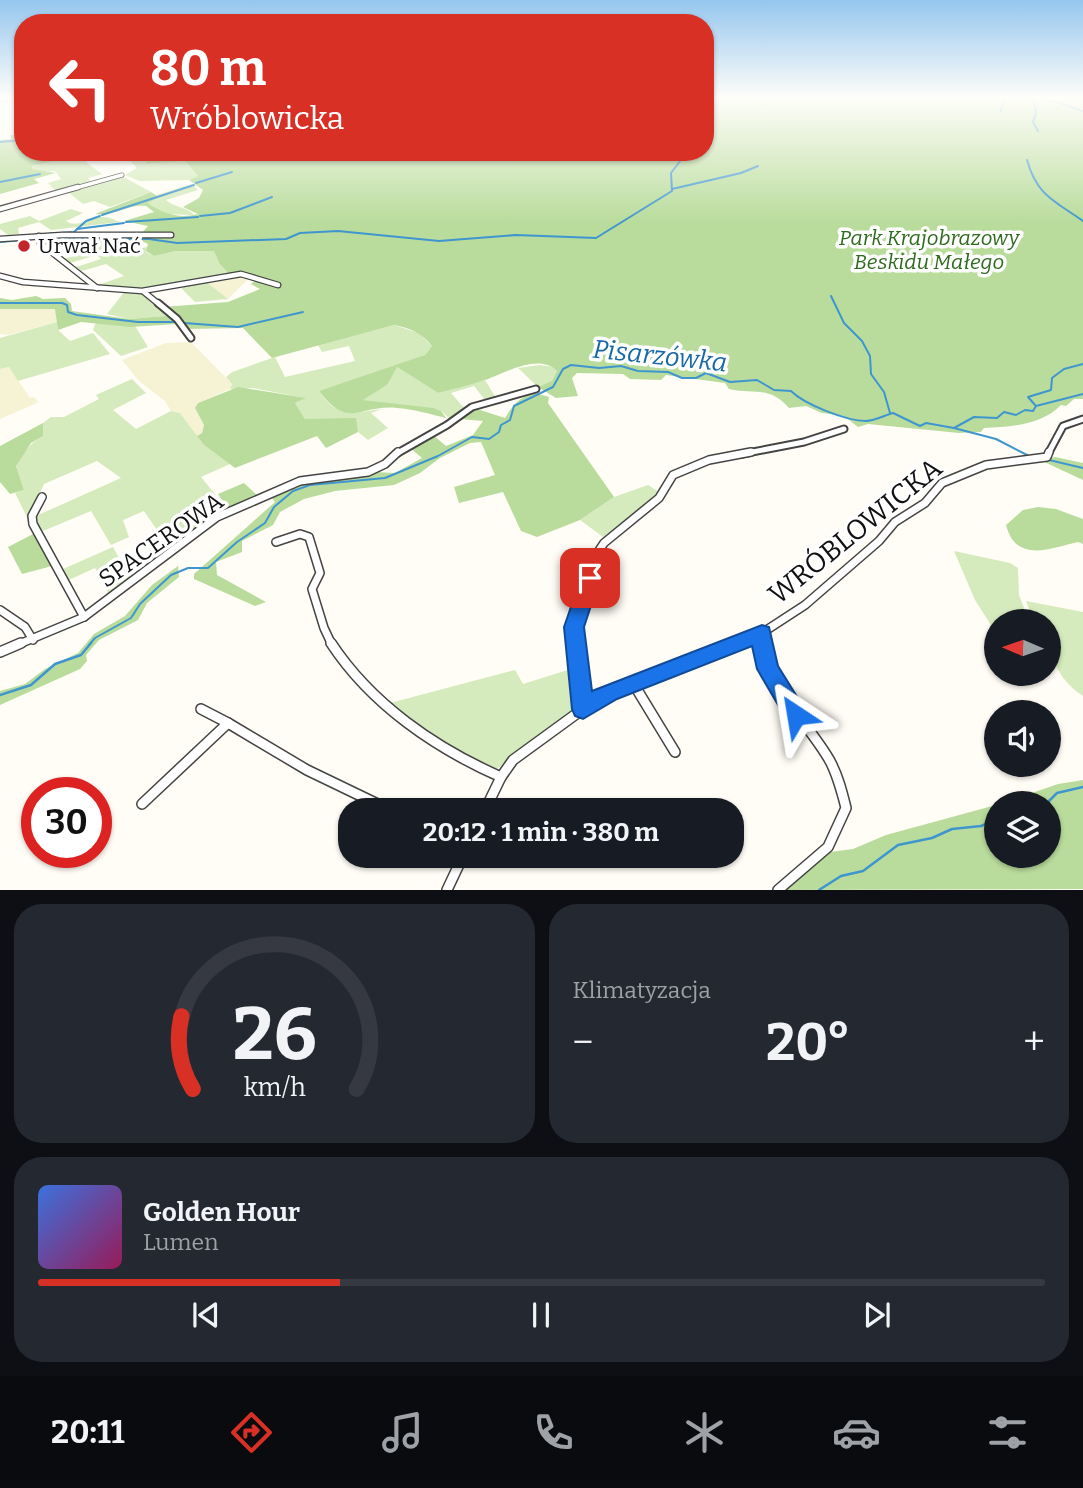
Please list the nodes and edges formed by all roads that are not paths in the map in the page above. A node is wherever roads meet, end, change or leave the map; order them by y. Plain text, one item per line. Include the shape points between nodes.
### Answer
1 (122, 175) dead end
2 (0, 209) edge
3 (171, 235) dead end
4 (39, 236) junction
5 (0, 239) edge
6 (0, 276) edge
7 (278, 285) dead end
8 (98, 289) junction
9 (142, 291) junction
10 (191, 338) dead end
11 (536, 389) dead end
12 (1083, 419) edge
13 (844, 429) dead end
14 (42, 497) dead end
15 (276, 542) dead end
16 (0, 610) edge
17 (84, 617) junction
18 (762, 633) junction
19 (33, 640) junction
20 (0, 652) edge
21 (633, 683) junction
22 (201, 709) dead end
23 (583, 709) junction
24 (228, 723) junction
25 (675, 752) dead end
26 (500, 776) junction
27 (365, 798) edge
28 (490, 798) edge
29 (142, 804) dead end
30 (457, 868) edge
31 (447, 890) edge
32 (778, 890) edge

1 - 2 street
3 - 4 street
4 - 5 street
4 - 8 street via 40,243
6 - 8 street
7 - 9 street via 241,274
8 - 9 street
9 - 10 street via 177,319
11 - 17 street, SPACEROWA via 472,407 368,472 300,481 218,517
12 - 18 street, WRÓBLOWICKA via 1064,423 1047,457 986,465 942,483 925,503 895,522 805,605
13 - 23 street via 684,470 669,479 659,498 604,543 574,627
14 - 17 street via 33,524
15 - 26 street via 300,534 309,537 320,573 312,589 320,621 340,656 369,689 415,729 469,763
16 - 19 street via 25,627
17 - 19 street, SPACEROWA
18 - 21 street, WRÓBLOWICKA
18 - 32 street via 768,669 832,764 846,808 828,847
19 - 20 street, SPACEROWA
21 - 23 street, WRÓBLOWICKA
21 - 25 street
22 - 24 street
23 - 26 street, WRÓBLOWICKA via 529,747
24 - 27 street
24 - 29 street
26 - 28 street, WRÓBLOWICKA
30 - 31 street

